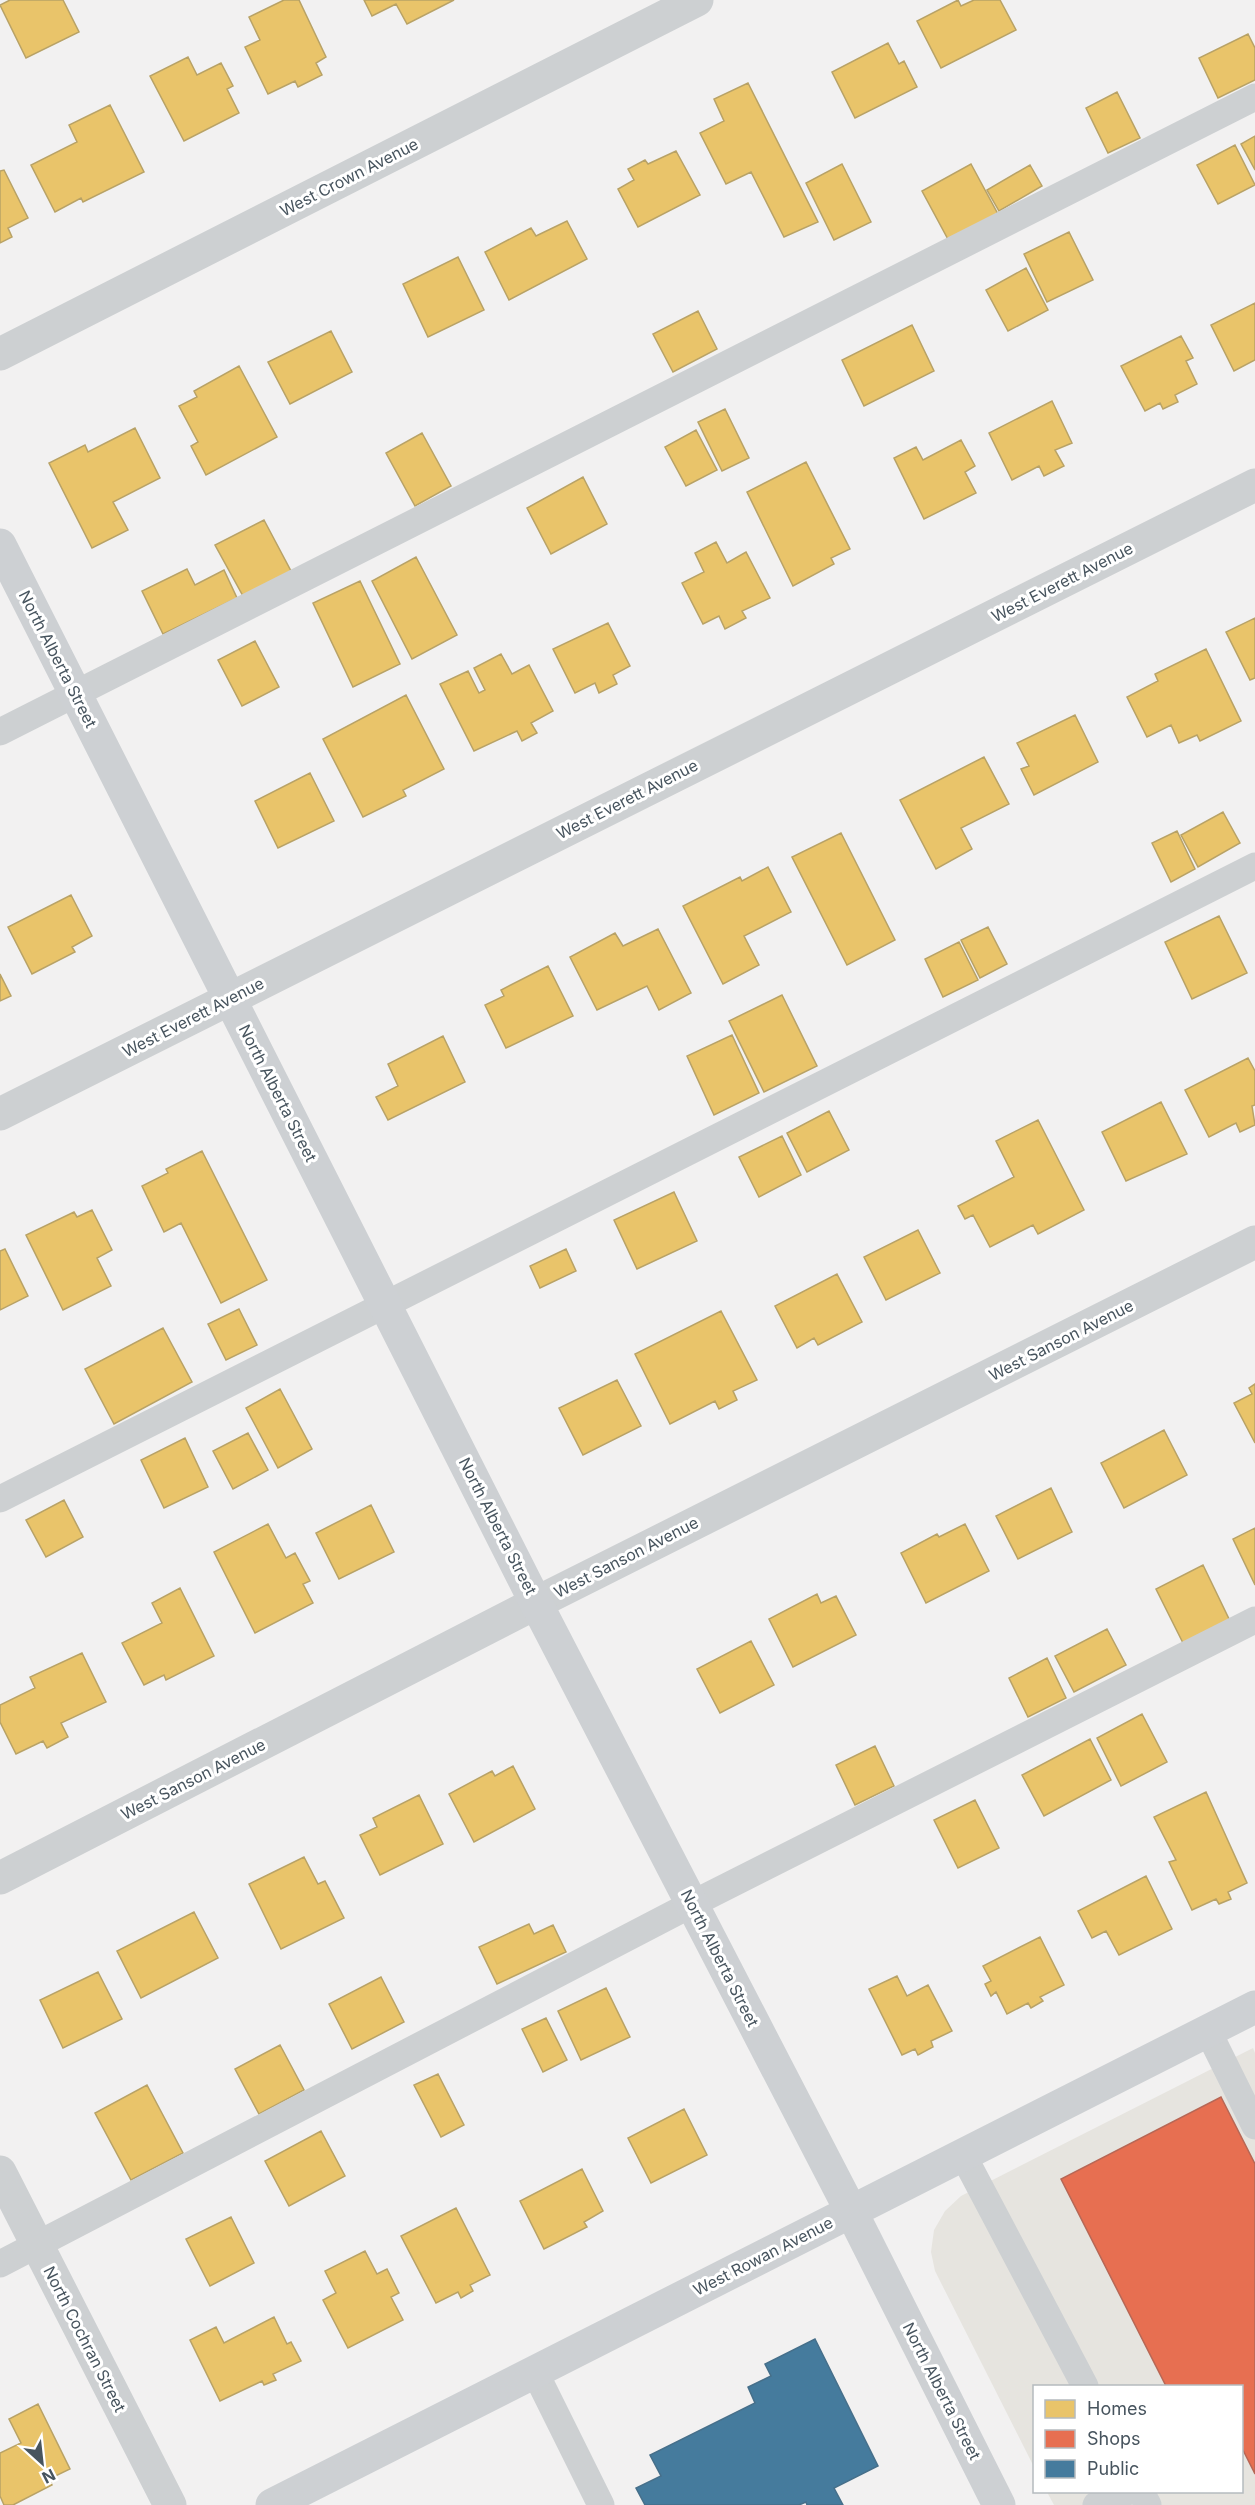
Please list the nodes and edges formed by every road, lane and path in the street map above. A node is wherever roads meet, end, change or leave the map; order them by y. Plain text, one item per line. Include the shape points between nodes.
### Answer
1 (697, 0) edge
2 (1255, 97) edge
3 (0, 354) edge
4 (1255, 485) edge
5 (0, 545) edge
6 (76, 695) junction
7 (0, 732) edge
8 (1255, 866) edge
9 (229, 999) junction
10 (0, 1113) edge
11 (1255, 1242) edge
12 (387, 1305) junction
13 (0, 1499) edge
14 (536, 1603) junction
15 (1255, 1620) edge
16 (0, 1878) edge
17 (692, 1904) junction
18 (1255, 2007) edge
19 (1208, 2031) junction
20 (1255, 2126) edge
21 (963, 2155) junction
22 (0, 2172) edge
23 (851, 2211) junction
24 (37, 2245) junction
25 (0, 2264) edge
26 (535, 2372) junction
27 (1085, 2385) edge
28 (1124, 2493) edge
29 (170, 2505) edge
30 (272, 2505) edge
31 (601, 2505) edge
32 (999, 2505) edge
33 (1096, 2505) edge

1 - 3 street, West Crown Avenue
2 - 6 lane
4 - 9 street, West Everett Avenue
5 - 6 main road, North Alberta Street
6 - 7 lane
6 - 9 main road, North Alberta Street
8 - 12 lane
9 - 10 street, West Everett Avenue
9 - 12 main road, North Alberta Street
11 - 14 street, West Sanson Avenue
12 - 13 lane
12 - 14 main road, North Alberta Street
14 - 16 street, West Sanson Avenue
14 - 17 main road, North Alberta Street
15 - 17 lane
17 - 23 main road, North Alberta Street
17 - 24 lane
18 - 19 main road, West Rowan Avenue
19 - 20 lane
19 - 21 main road, West Rowan Avenue
21 - 23 main road, West Rowan Avenue
21 - 27 lane
22 - 24 street, North Cochran Street
23 - 26 main road, West Rowan Avenue
23 - 32 main road, North Alberta Street
24 - 25 lane
24 - 29 street, North Cochran Street
26 - 30 main road, West Rowan Avenue
26 - 31 lane
28 - 33 lane

